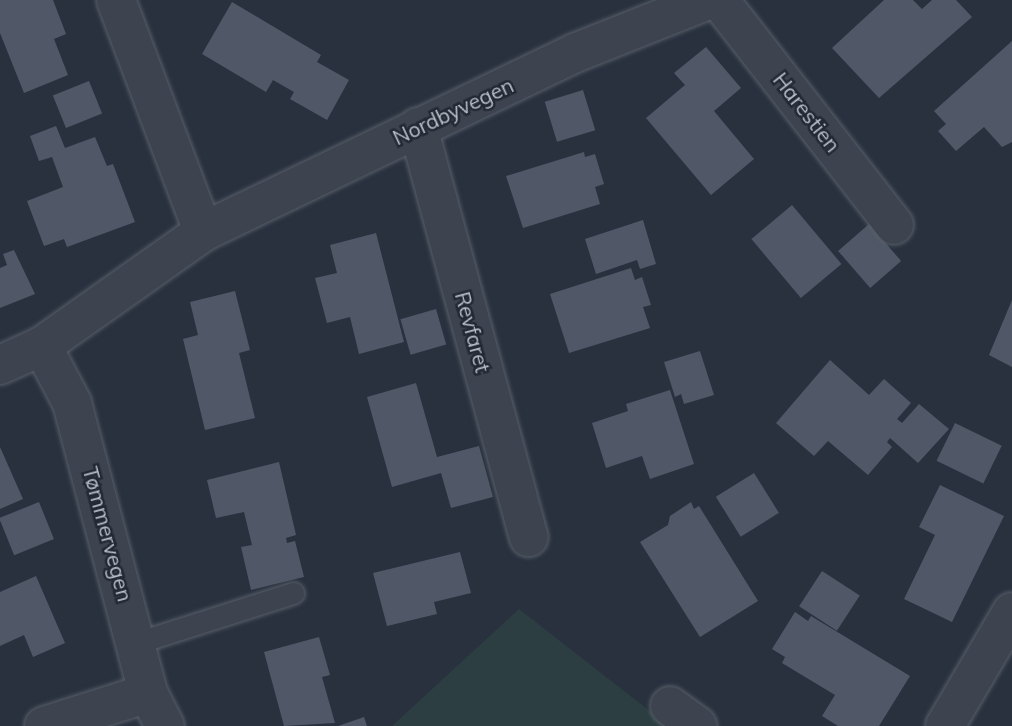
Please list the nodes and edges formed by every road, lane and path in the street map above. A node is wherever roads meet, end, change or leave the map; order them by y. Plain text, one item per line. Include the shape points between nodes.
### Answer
1 (116, 0) edge
2 (708, 0) edge
3 (719, 0) edge
4 (418, 127) junction
5 (894, 225) dead end
6 (204, 232) junction
7 (42, 346) junction
8 (0, 365) edge
9 (529, 537) dead end
10 (293, 593) dead end
11 (1012, 612) edge
12 (136, 643) junction
13 (156, 709) edge
14 (44, 726) edge
15 (945, 726) edge

1 - 6 street
2 - 4 street, Nordbyvegen via 575,53
3 - 5 street, Harestien
4 - 6 street, Nordbyvegen
4 - 9 street, Revfaret
6 - 7 street, Nordbyvegen
7 - 8 street, Nordbyvegen
7 - 12 street, Tømmervegen via 72,402
10 - 12 lane
11 - 15 street
12 - 13 street, Tømmervegen
13 - 14 street

